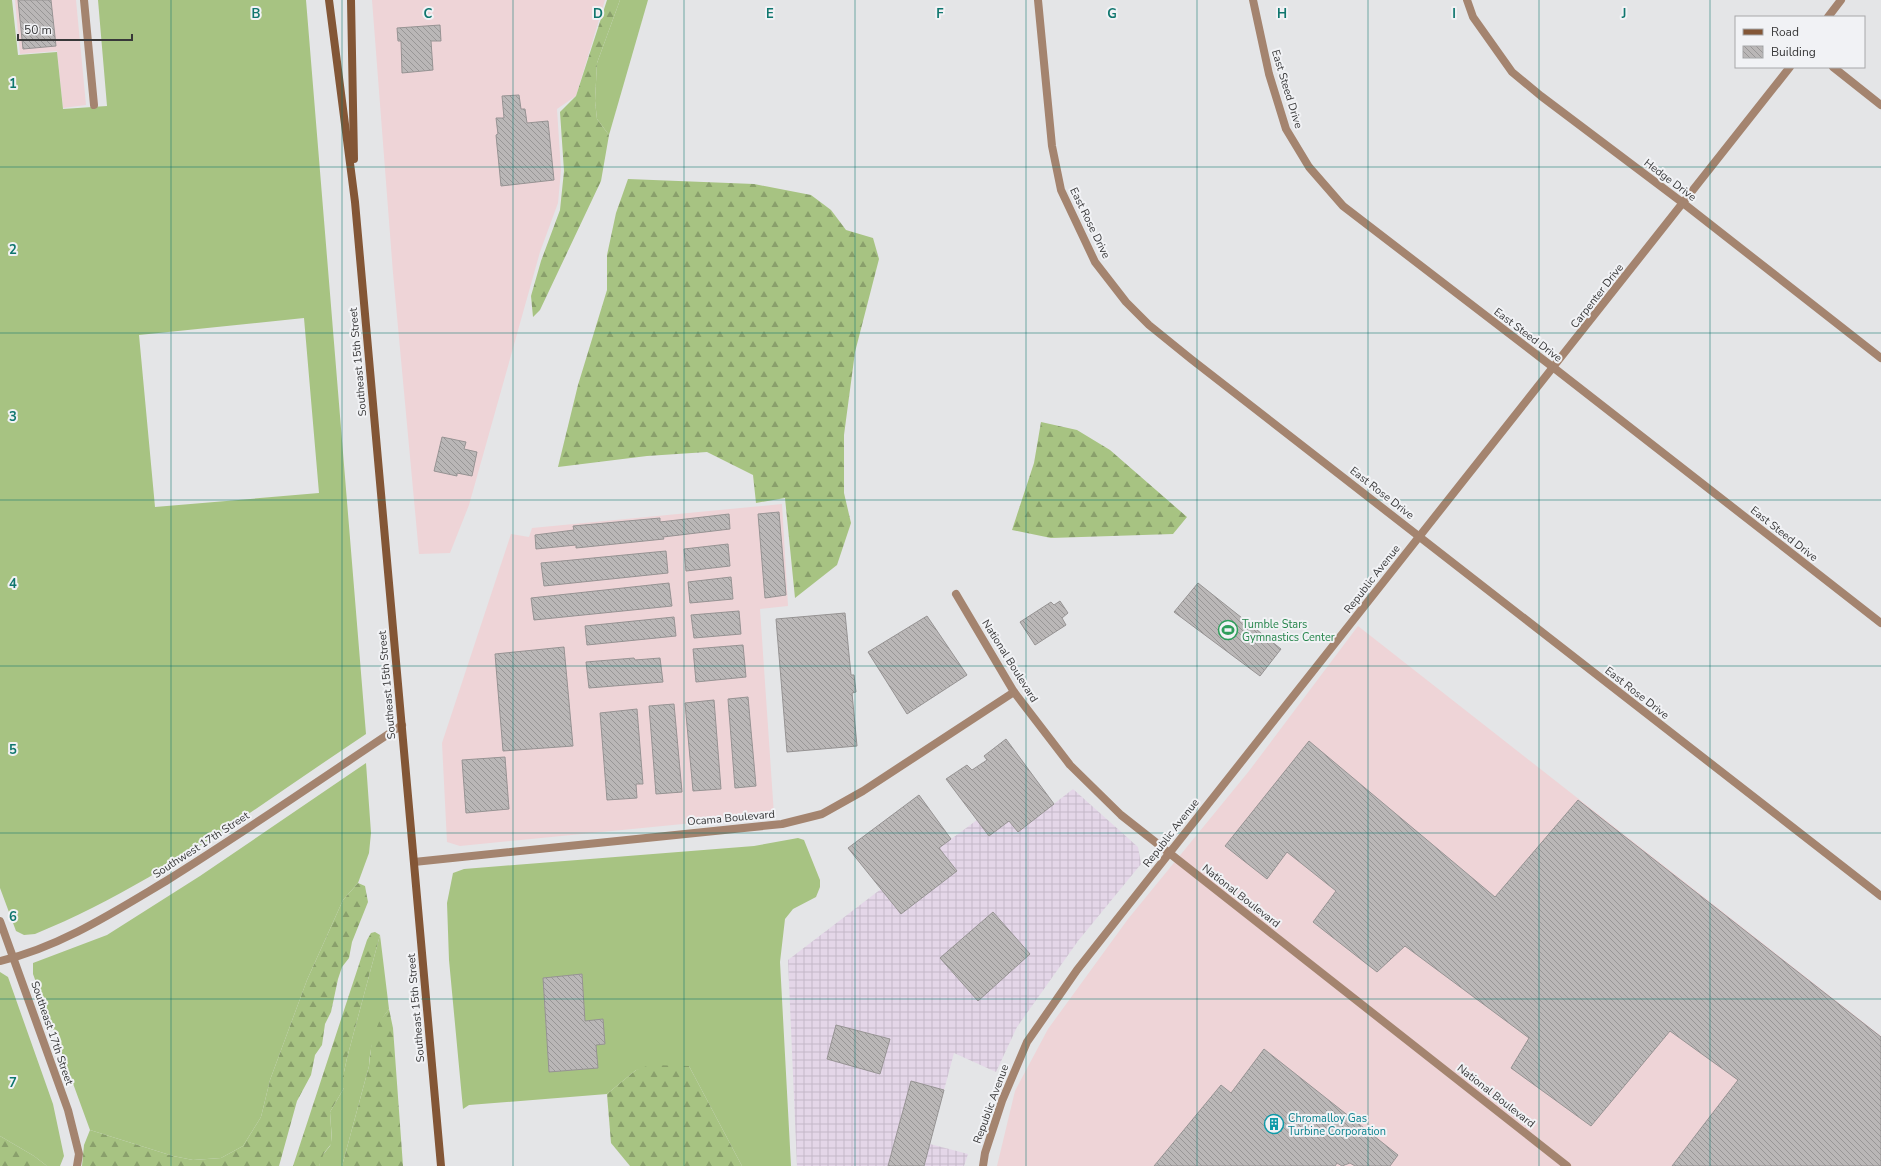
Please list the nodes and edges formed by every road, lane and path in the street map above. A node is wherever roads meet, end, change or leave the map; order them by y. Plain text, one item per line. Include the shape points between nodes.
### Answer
1 (84, 0) edge
2 (329, 0) edge
3 (350, 0) edge
4 (1038, 0) edge
5 (1253, 0) edge
6 (1466, 0) edge
7 (1841, 0) edge
8 (1829, 16) edge
9 (1789, 68) edge
10 (1834, 68) edge
11 (94, 105) dead end
12 (1881, 105) edge
13 (355, 202) junction
14 (1683, 203) junction
15 (1881, 358) edge
16 (1554, 368) junction
17 (1419, 537) junction
18 (956, 594) dead end
19 (1881, 623) edge
20 (1014, 692) junction
21 (402, 725) junction
22 (1168, 853) junction
23 (414, 862) junction
24 (1881, 896) edge
25 (0, 921) edge
26 (14, 958) junction
27 (0, 961) edge
28 (77, 1166) edge
29 (441, 1166) edge
30 (983, 1166) edge
31 (1567, 1166) edge

1 - 11 street
2 - 13 main road, Southeast 15th Street
3 - 13 main road, Southeast 15th Street
4 - 17 street, East Rose Drive via 1052,146 1061,190 1095,262 1126,302 1149,325
5 - 16 street, East Steed Drive via 1269,74 1286,129 1309,167 1343,206
6 - 14 street, Hedge Drive via 1473,17 1512,72
7 - 8 street
9 - 14 street, Carpenter Drive
10 - 12 street
13 - 21 main road, Southeast 15th Street
14 - 15 street, Hedge Drive
14 - 16 street, Carpenter Drive
16 - 17 street, Carpenter Drive
16 - 19 street, East Steed Drive
17 - 22 street, Republic Avenue
17 - 24 street, East Rose Drive
18 - 20 street, National Boulevard
20 - 22 street, National Boulevard via 1070,765 1121,814
20 - 23 street, Ocama Boulevard via 822,814 782,824
21 - 23 main road, Southeast 15th Street
21 - 26 street, Southwest 17th Street via 200,860 116,911 35,951
22 - 30 street, Republic Avenue via 1077,970 1027,1042 1002,1101
22 - 31 street, National Boulevard
23 - 29 main road, Southeast 15th Street
25 - 26 street, Southeast 17th Street
26 - 27 street, Southwest 17th Street
26 - 28 street, Southeast 17th Street via 68,1110 79,1154

